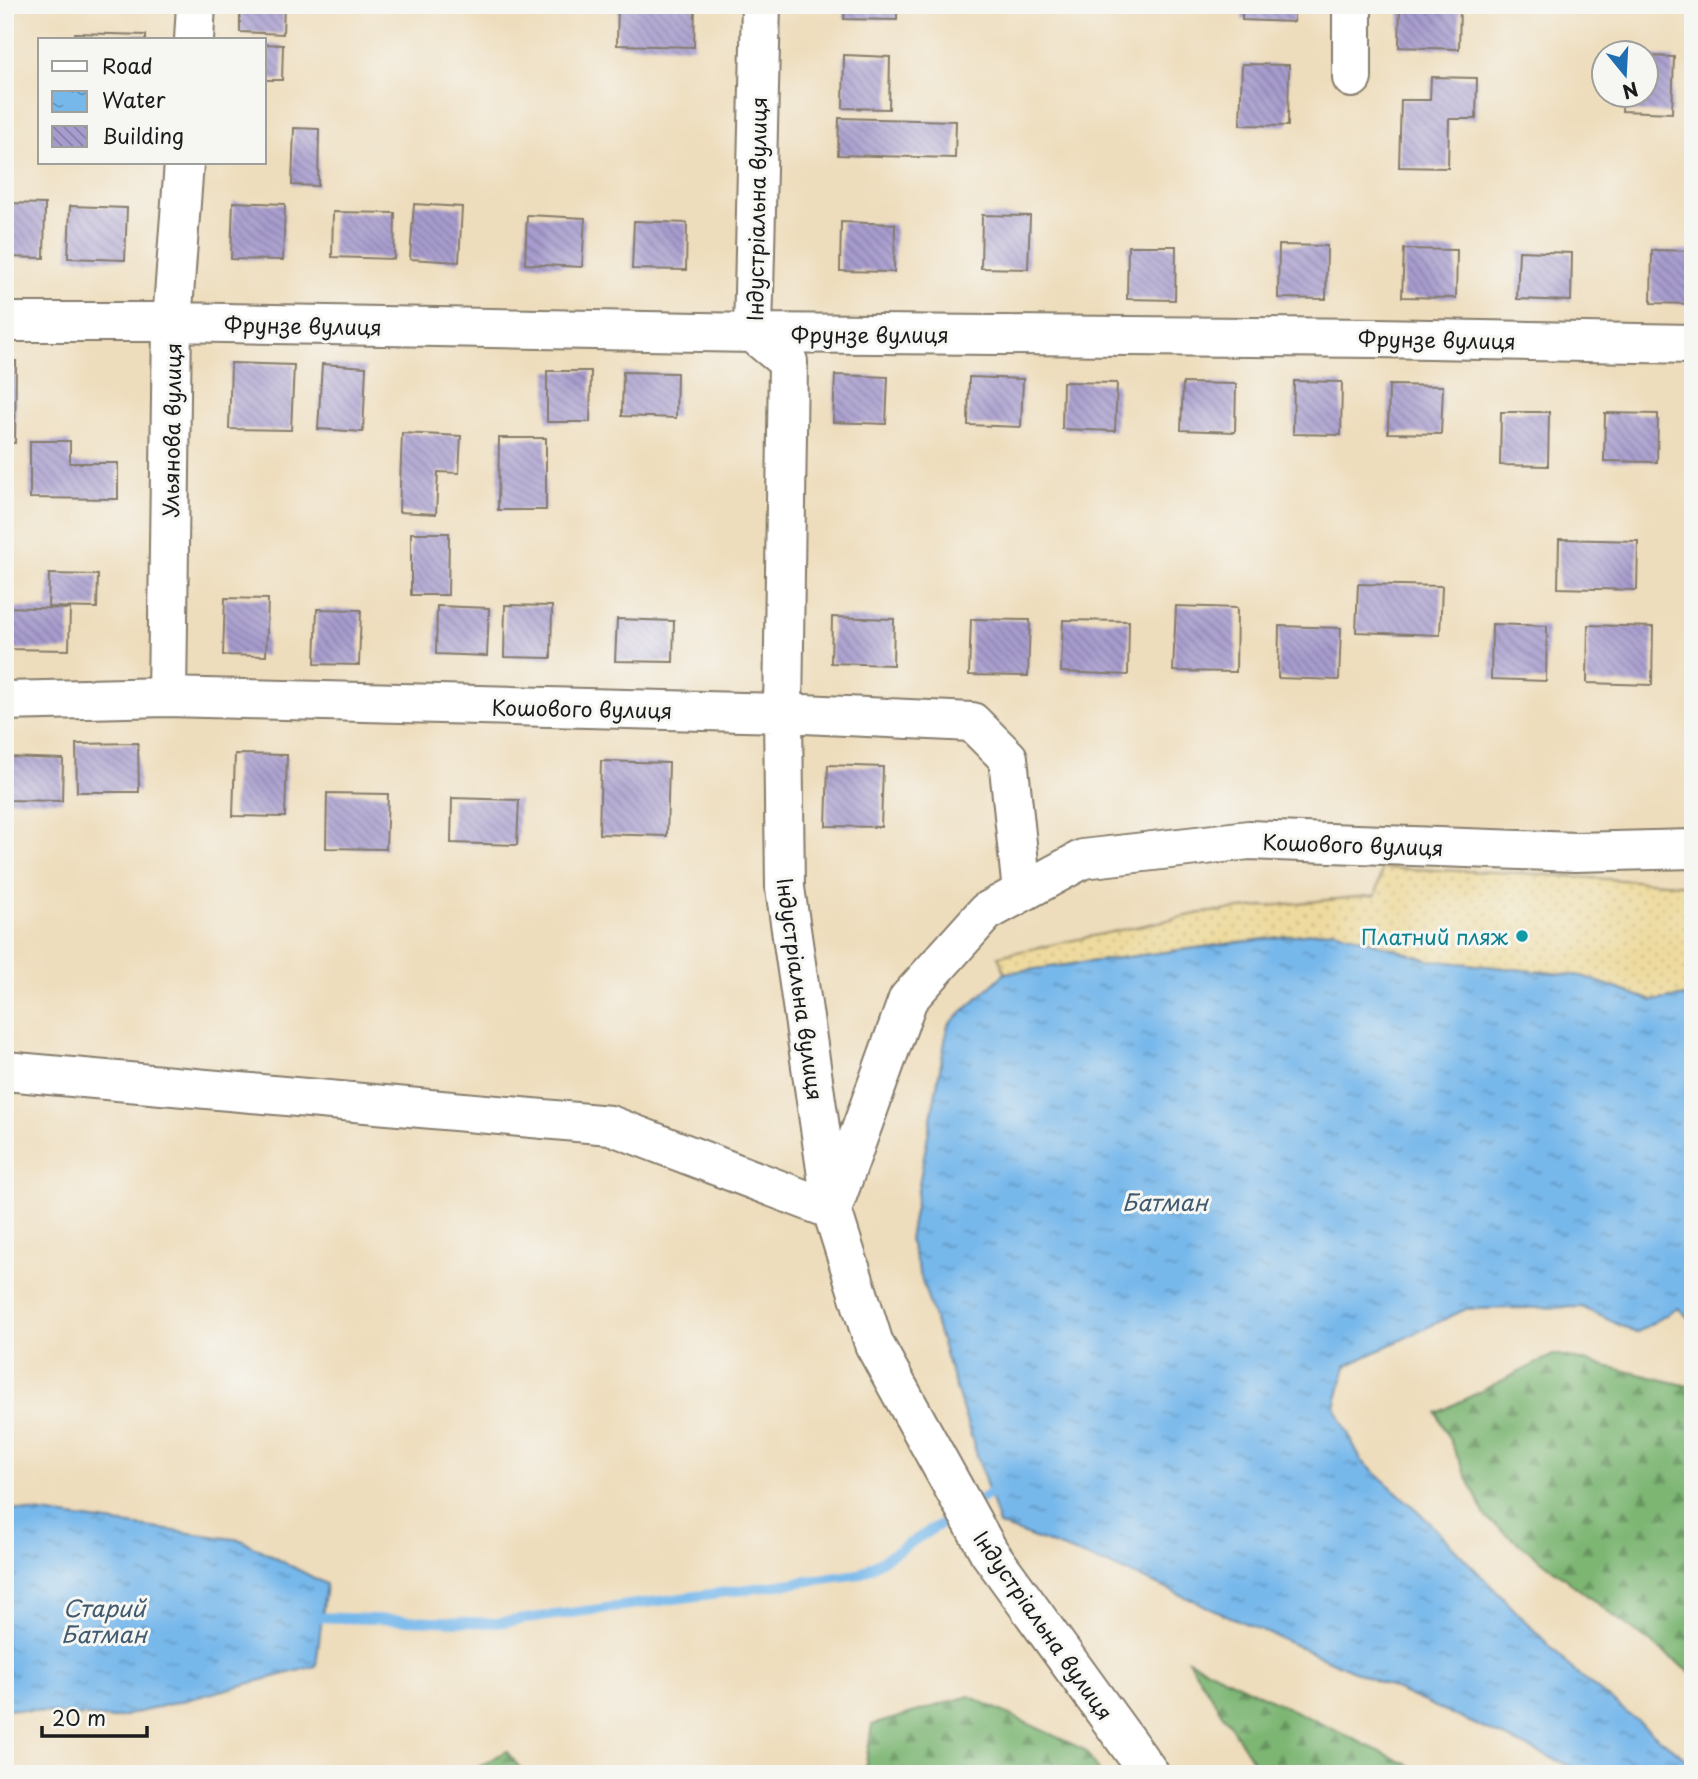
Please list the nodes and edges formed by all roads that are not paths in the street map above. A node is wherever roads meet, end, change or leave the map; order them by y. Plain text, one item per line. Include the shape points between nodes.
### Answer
1 (196, 5) edge
2 (761, 5) edge
3 (1352, 5) edge
4 (194, 38) edge
5 (1352, 78) dead end
6 (184, 164) edge
7 (5, 322) edge
8 (172, 323) junction
9 (753, 333) junction
10 (1693, 344) edge
11 (167, 697) junction
12 (5, 701) edge
13 (783, 713) junction
14 (1693, 849) edge
15 (1022, 892) junction
16 (5, 1071) edge
17 (832, 1210) junction
18 (1150, 1774) edge

1 - 4 street
2 - 9 street, Індустріальна вулиця
3 - 5 street
6 - 8 street, Ульянова вулиця
7 - 8 street, Фрунзе вулиця
8 - 9 street, Фрунзе вулиця
8 - 11 street, Ульянова вулиця
9 - 10 street, Фрунзе вулиця
9 - 13 street, Індустріальна вулиця via 788,362
11 - 12 street, Кошового вулиця
11 - 13 street, Кошового вулиця
13 - 15 street, Кошового вулиця via 972,722 1008,758
13 - 17 street, Індустріальна вулиця via 785,888
14 - 15 street, Кошового вулиця via 1575,852 1249,840 1083,859
15 - 17 street, Кошового вулиця via 986,912 908,999
16 - 17 street via 610,1125
17 - 18 street, Індустріальна вулиця via 874,1344 989,1552

